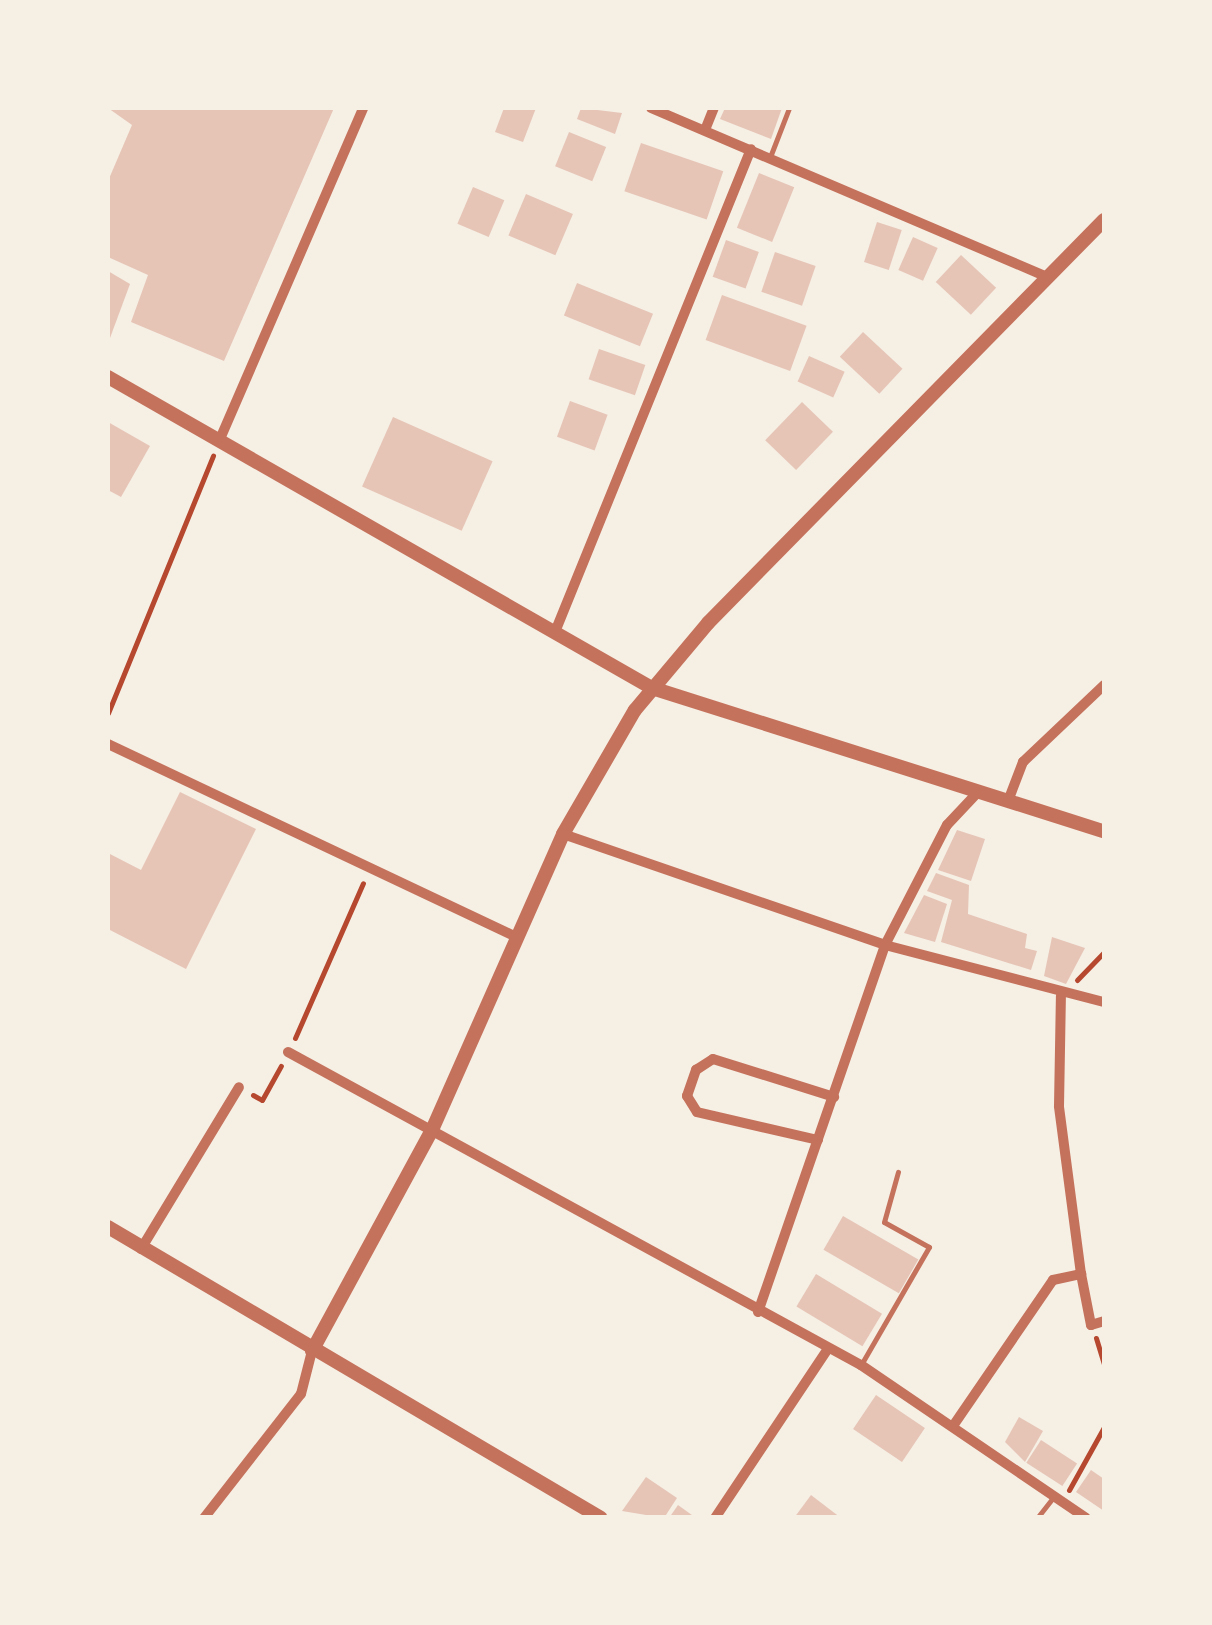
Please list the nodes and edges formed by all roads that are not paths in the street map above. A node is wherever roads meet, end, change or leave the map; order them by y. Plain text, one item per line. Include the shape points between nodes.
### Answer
1 (363, 108) edge
2 (651, 108) edge
3 (714, 108) edge
4 (789, 108) edge
5 (706, 130) junction
6 (751, 149) junction
7 (770, 158) junction
8 (1104, 220) edge
9 (1047, 277) junction
10 (108, 377) edge
11 (220, 440) junction
12 (555, 632) junction
13 (1104, 686) edge
14 (652, 688) junction
15 (108, 744) edge
16 (979, 791) junction
17 (1008, 800) junction
18 (1104, 831) edge
19 (563, 834) junction
20 (520, 939) junction
21 (885, 944) junction
22 (1061, 996) junction
23 (1104, 1002) edge
24 (288, 1052) road end
25 (239, 1087) road end
26 (834, 1097) junction
27 (432, 1130) junction
28 (818, 1140) junction
29 (898, 1172) dead end
30 (108, 1227) edge
31 (141, 1249) junction
32 (1080, 1274) junction
33 (758, 1312) junction
34 (1104, 1321) edge
35 (827, 1350) junction
36 (312, 1351) junction
37 (861, 1366) junction
38 (953, 1426) junction
39 (1058, 1498) junction
40 (204, 1518) edge
41 (601, 1518) edge
42 (715, 1518) edge
43 (1038, 1518) edge
44 (1086, 1518) edge

1 - 11 street
2 - 5 street
3 - 5 street
4 - 7 lane
5 - 6 street
6 - 7 street
6 - 12 street
7 - 9 street
8 - 9 street
9 - 14 street
10 - 11 street
11 - 12 street
12 - 14 street
13 - 17 street via 1023,762
14 - 16 street
14 - 19 street
15 - 20 street
16 - 17 street
16 - 21 street via 947,825
17 - 18 street
19 - 20 street
19 - 21 street
20 - 27 street
21 - 22 street
21 - 26 street
22 - 23 street
22 - 32 street via 1059,1106
24 - 27 street
25 - 31 street
26 - 28 street
26 - 28 street via 713,1059 701,1060 692,1083 697,1112
27 - 33 street
27 - 36 street
28 - 33 street
29 - 37 lane via 884,1222 929,1247
30 - 31 street
31 - 36 street
32 - 34 street via 1092,1325
32 - 38 street via 1053,1280
33 - 35 street
35 - 37 street
35 - 42 street
36 - 40 street via 301,1394
36 - 41 street
37 - 38 street
38 - 39 street
39 - 43 lane
39 - 44 street

